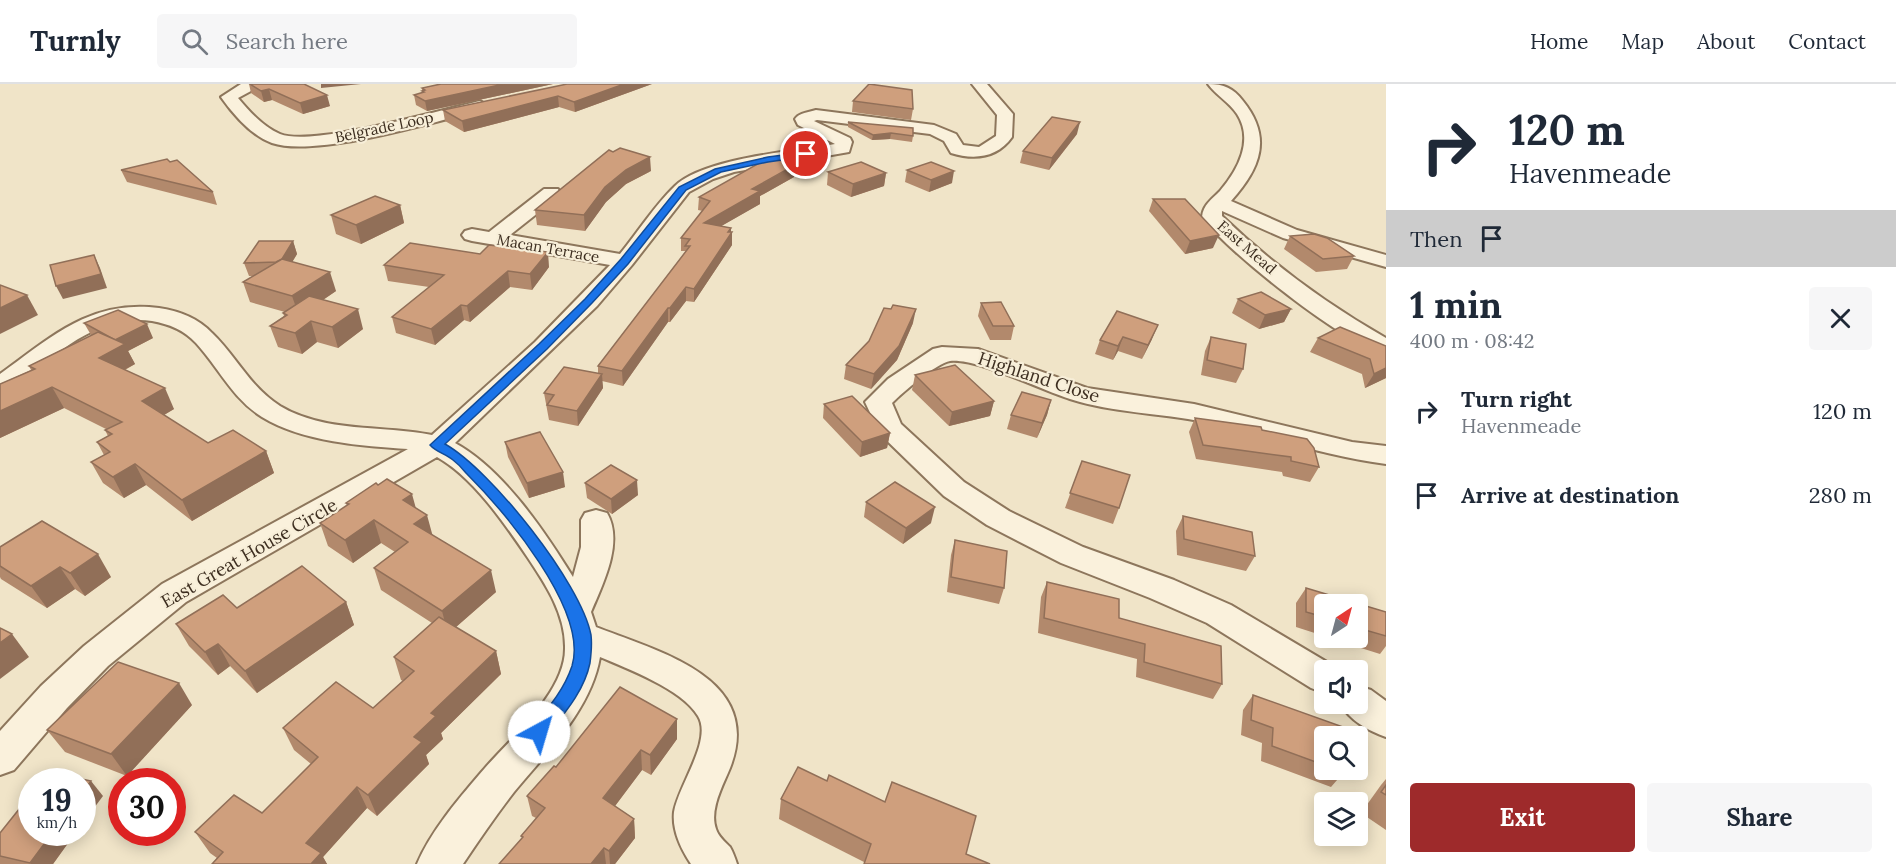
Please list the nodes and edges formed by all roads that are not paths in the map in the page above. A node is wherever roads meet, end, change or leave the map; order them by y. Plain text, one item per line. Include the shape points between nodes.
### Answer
1 (257, 84) edge
2 (979, 84) edge
3 (1215, 84) edge
4 (495, 102) edge
5 (551, 193) dead end
6 (1219, 203) junction
7 (472, 235) dead end
8 (494, 238) junction
9 (625, 261) junction
10 (1386, 261) edge
11 (1386, 348) edge
12 (0, 386) edge
13 (437, 445) junction
14 (1386, 454) edge
15 (596, 520) dead end
16 (579, 625) junction
17 (1314, 672) edge
18 (1368, 708) edge
19 (1386, 721) edge
20 (0, 758) edge
21 (438, 864) edge
22 (716, 864) edge

1 - 4 street, Belgrade Loop via 228,97 276,139 288,141 324,140
2 - 9 street, East Great House Circle via 1005,114 1004,136 992,148 964,152 950,138 933,130 807,116 804,122 844,142 843,148 718,170 699,179 682,188
3 - 6 street, East Mead via 1236,101 1248,118 1254,144 1248,163
5 - 8 street
6 - 10 street via 1290,234
6 - 11 street, East Mead via 1212,210 1212,217 1240,244 1328,311
7 - 8 street, Macan Terrace
8 - 9 street, Macan Terrace
9 - 13 street, East Great House Circle via 543,347
12 - 13 street via 41,352 95,321 132,314 163,315 198,330 245,392 272,412 317,427
13 - 16 street via 458,457 494,493 558,578
13 - 20 street, East Great House Circle via 174,593 96,656
14 - 17 street, Highland Close via 1352,451 1194,412 1080,394 969,354 942,354 878,402 889,428 954,489 999,518 1037,540 1219,614
15 - 16 street via 598,546
16 - 21 street via 581,664 569,695
16 - 22 street via 671,674 712,705 718,717 720,739 701,788 694,827
18 - 19 street

